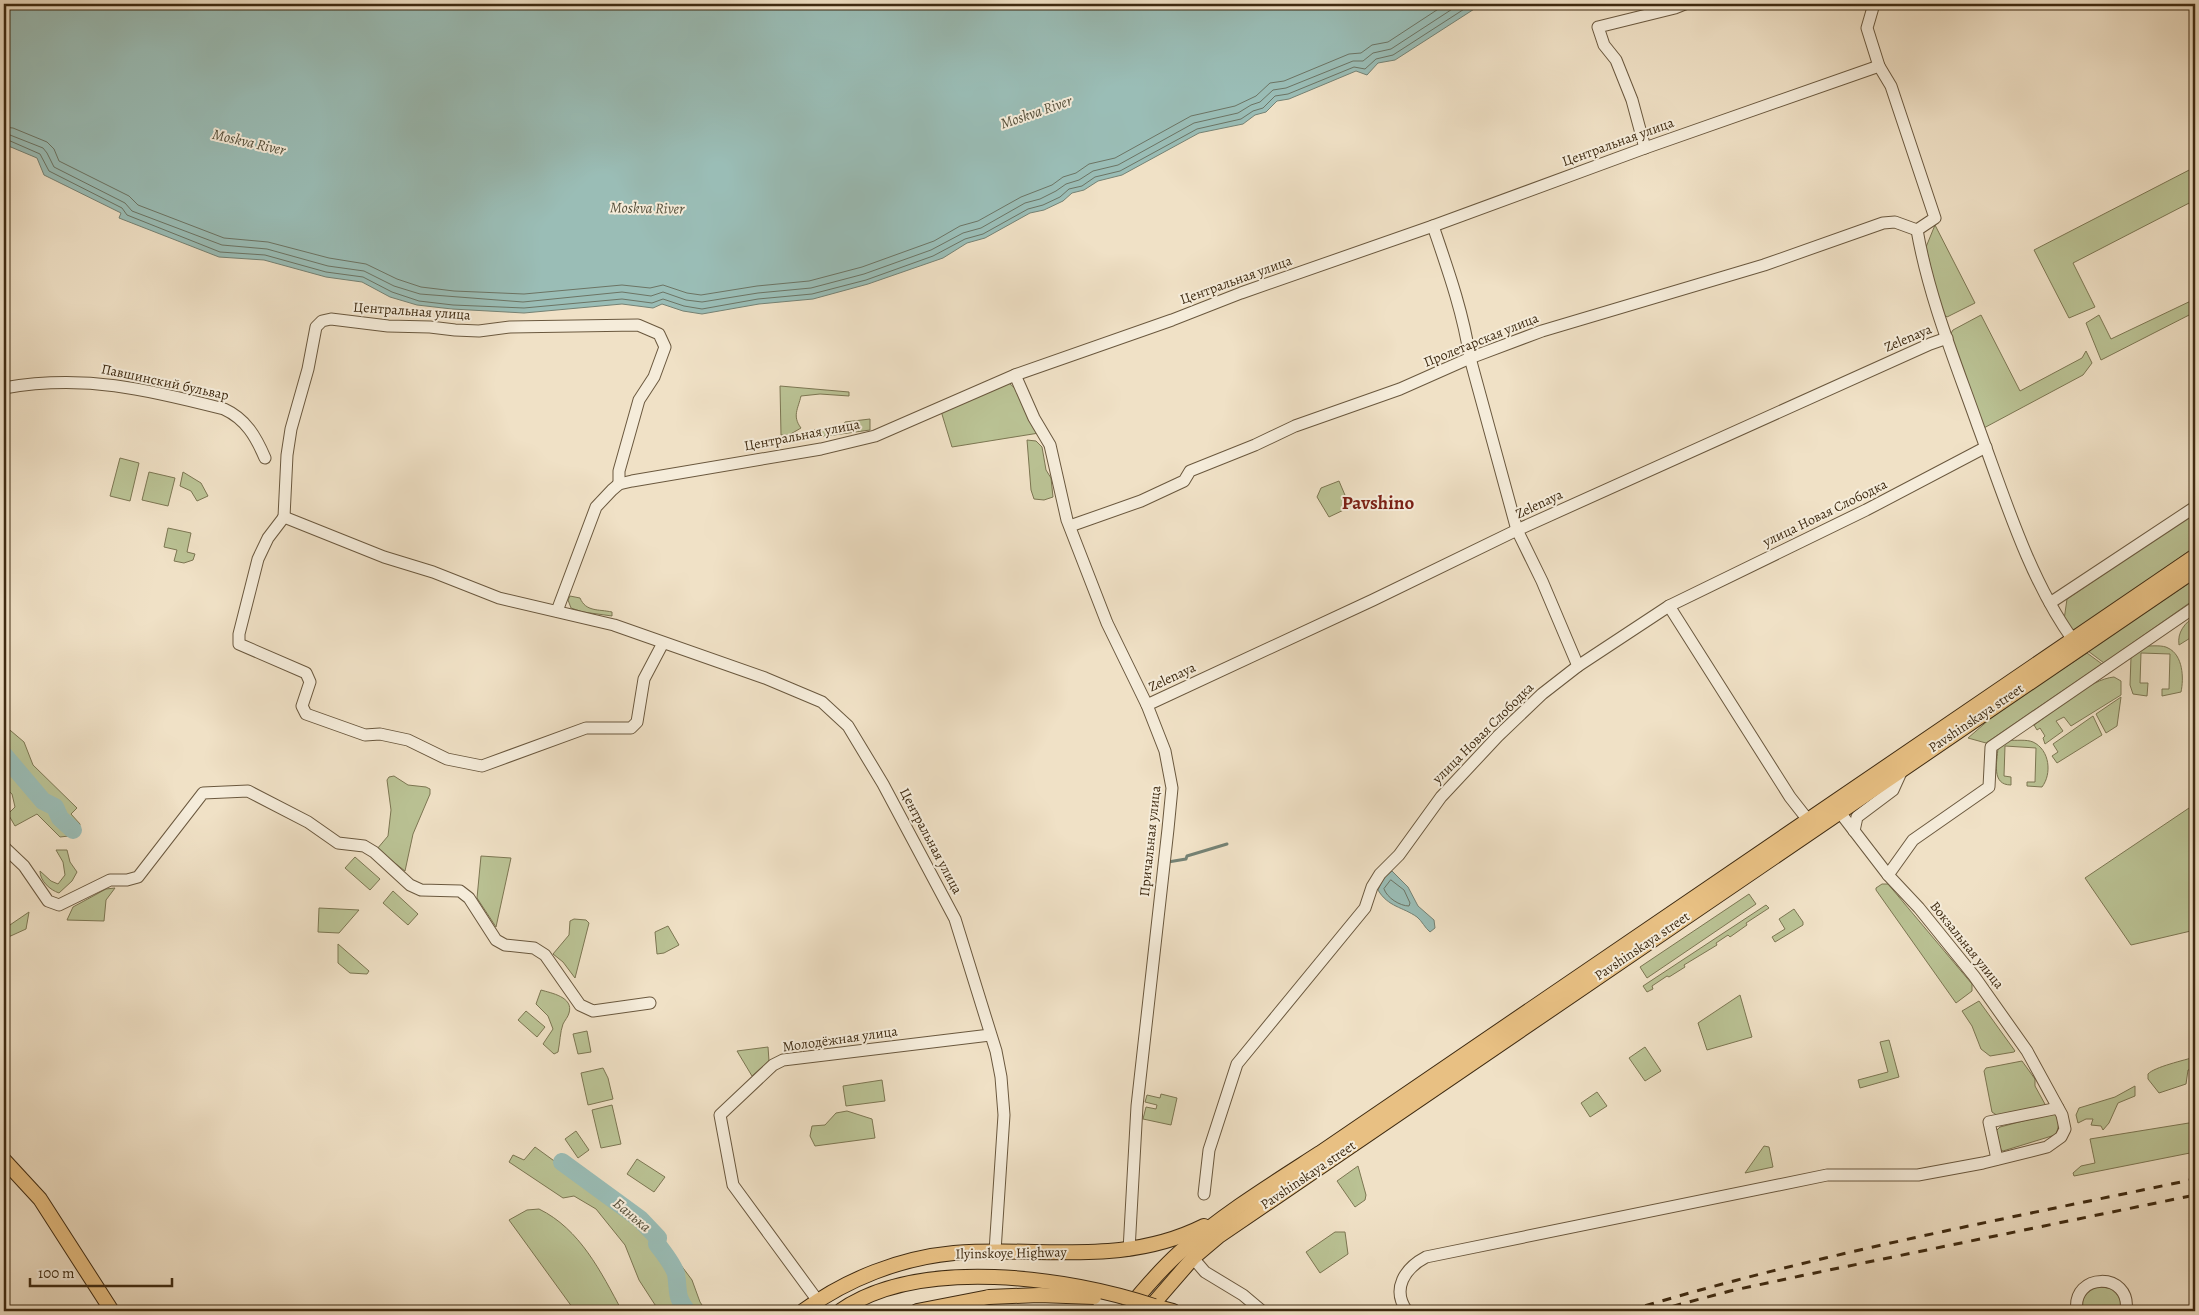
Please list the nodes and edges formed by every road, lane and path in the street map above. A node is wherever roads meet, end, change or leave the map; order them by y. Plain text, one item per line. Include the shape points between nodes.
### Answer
1 (1685, 4) edge
2 (1874, 4) edge
3 (1879, 66) junction
4 (1645, 148) junction
5 (1433, 226) junction
6 (1917, 230) junction
7 (1946, 338) junction
8 (1470, 358) junction
9 (1015, 375) junction
10 (4, 388) edge
11 (1986, 447) junction
12 (265, 458) dead end
13 (620, 484) junction
14 (2195, 507) edge
15 (284, 517) junction
16 (1070, 526) junction
17 (1517, 530) junction
18 (2195, 556) edge
19 (2195, 570) edge
20 (2050, 603) junction
21 (1669, 606) junction
22 (2195, 607) edge
23 (557, 610) junction
24 (662, 643) junction
25 (2075, 645) junction
26 (1578, 666) junction
27 (1147, 705) junction
28 (1903, 768) junction
29 (1836, 807) junction
30 (1808, 820) junction
31 (1854, 831) junction
32 (4, 847) edge
33 (1888, 875) junction
34 (650, 1003) dead end
35 (990, 1035) junction
36 (2058, 1108) junction
37 (4, 1160) edge
38 (1997, 1160) junction
39 (1204, 1194) dead end
40 (1225, 1215) junction
41 (1128, 1250) junction
42 (995, 1251) junction
43 (1193, 1258) junction
44 (818, 1301) junction
45 (1151, 1309) edge
46 (2076, 1310) edge
47 (112, 1311) edge
48 (803, 1311) edge
49 (840, 1311) edge
50 (917, 1311) edge
51 (1126, 1311) edge
52 (1173, 1311) edge
53 (1262, 1311) edge
54 (1407, 1311) edge
55 (2126, 1311) edge

1 - 4 street via 1598,27 1604,46 1616,60 1632,100
2 - 3 street via 1866,28
3 - 4 street, Центральная улица
3 - 6 street via 1890,86 1935,218
4 - 5 street, Центральная улица
5 - 8 street via 1458,298
5 - 9 street, Центральная улица
6 - 7 street
6 - 8 street, Пролетарская улица via 1895,222 1883,223 1764,265 1542,331
7 - 11 street
7 - 17 street, Zelenaya
8 - 16 street, Пролетарская улица via 1400,389 1295,426 1190,471 1184,481 1141,501
8 - 17 street
9 - 13 street, Центральная улица via 875,436 821,450
9 - 16 street, Причальная улица via 1050,445
10 - 12 street, Павшинский бульвар via 44,382 92,382 224,408 234,413 250,430
11 - 20 street via 2036,578
11 - 21 street, улица Новая Слободка via 1866,510
13 - 15 street, Центральная улица via 619,471 640,400 666,347 660,334 638,325 455,330 331,319 316,327 287,455
13 - 23 street, Центральная улица via 596,507
14 - 20 street
15 - 23 street via 499,598
15 - 24 street via 268,538 258,559 239,644 306,673 310,682 302,706 306,714 365,735 380,734 408,740 447,759 482,766 586,728 631,728 637,722 644,679
16 - 27 street, Причальная улица via 1107,623
17 - 26 street
17 - 27 street, Zelenaya
18 - 25 main road
19 - 25 main road
20 - 25 street
21 - 26 street, улица Новая Слободка
21 - 30 street via 1790,798
22 - 33 street via 1991,747 1989,787 1913,840
23 - 24 street, Центральная улица via 614,625
24 - 35 street, Центральная улица via 765,678 822,702 848,726 955,919
25 - 28 main road, Pavshinskaya street
25 - 29 main road, Pavshinskaya street
26 - 39 street, улица Новая Слободка via 1542,694 1498,736 1441,797 1399,855 1380,874 1365,908 1237,1064 1209,1150
27 - 41 street, Причальная улица via 1165,751 1172,788 1136,1114
28 - 29 main road, Pavshinskaya street
28 - 31 street via 1893,790 1858,818
29 - 30 main road, Pavshinskaya street
29 - 31 street, Вокзальная улица
29 - 43 main road, Pavshinskaya street
30 - 40 main road, Pavshinskaya street
31 - 33 street, Вокзальная улица
32 - 34 street via 24,866 48,901 59,905 110,880 138,877 203,792 248,791 308,822 338,844 364,846 410,885 421,890 460,892 469,898 496,940 505,945 534,948 545,955 580,1005 593,1011
33 - 36 street, Вокзальная улица via 1984,989 2027,1051
35 - 42 street, Центральная улица via 1001,1076 1004,1115
35 - 44 street, Молодёжная улица via 783,1060 773,1065 720,1115 732,1185
36 - 38 street, Вокзальная улица via 2065,1129 2062,1137 2047,1147
36 - 38 street via 1989,1122
37 - 47 main road via 40,1199
38 - 54 street, Вокзальная улица via 1918,1175 1827,1175 1440,1253 1421,1260 1406,1271 1400,1297
40 - 41 main road, Ilyinskoye Highway via 1172,1240
40 - 51 main road via 1179,1253
41 - 42 main road, Ilyinskoye Highway
42 - 44 main road, Ilyinskoye Highway via 928,1256 891,1266 854,1280
43 - 45 main road
43 - 53 street via 1205,1272
44 - 48 main road, Ilyinskoye Highway
45 - 49 main road, bridge via 1116,1293 1079,1286 974,1277 908,1283 878,1292
45 - 50 main road, bridge via 1086,1296 1039,1294 989,1297
45 - 52 main road
46 - 55 street via 2082,1290 2091,1283 2103,1281 2120,1288

